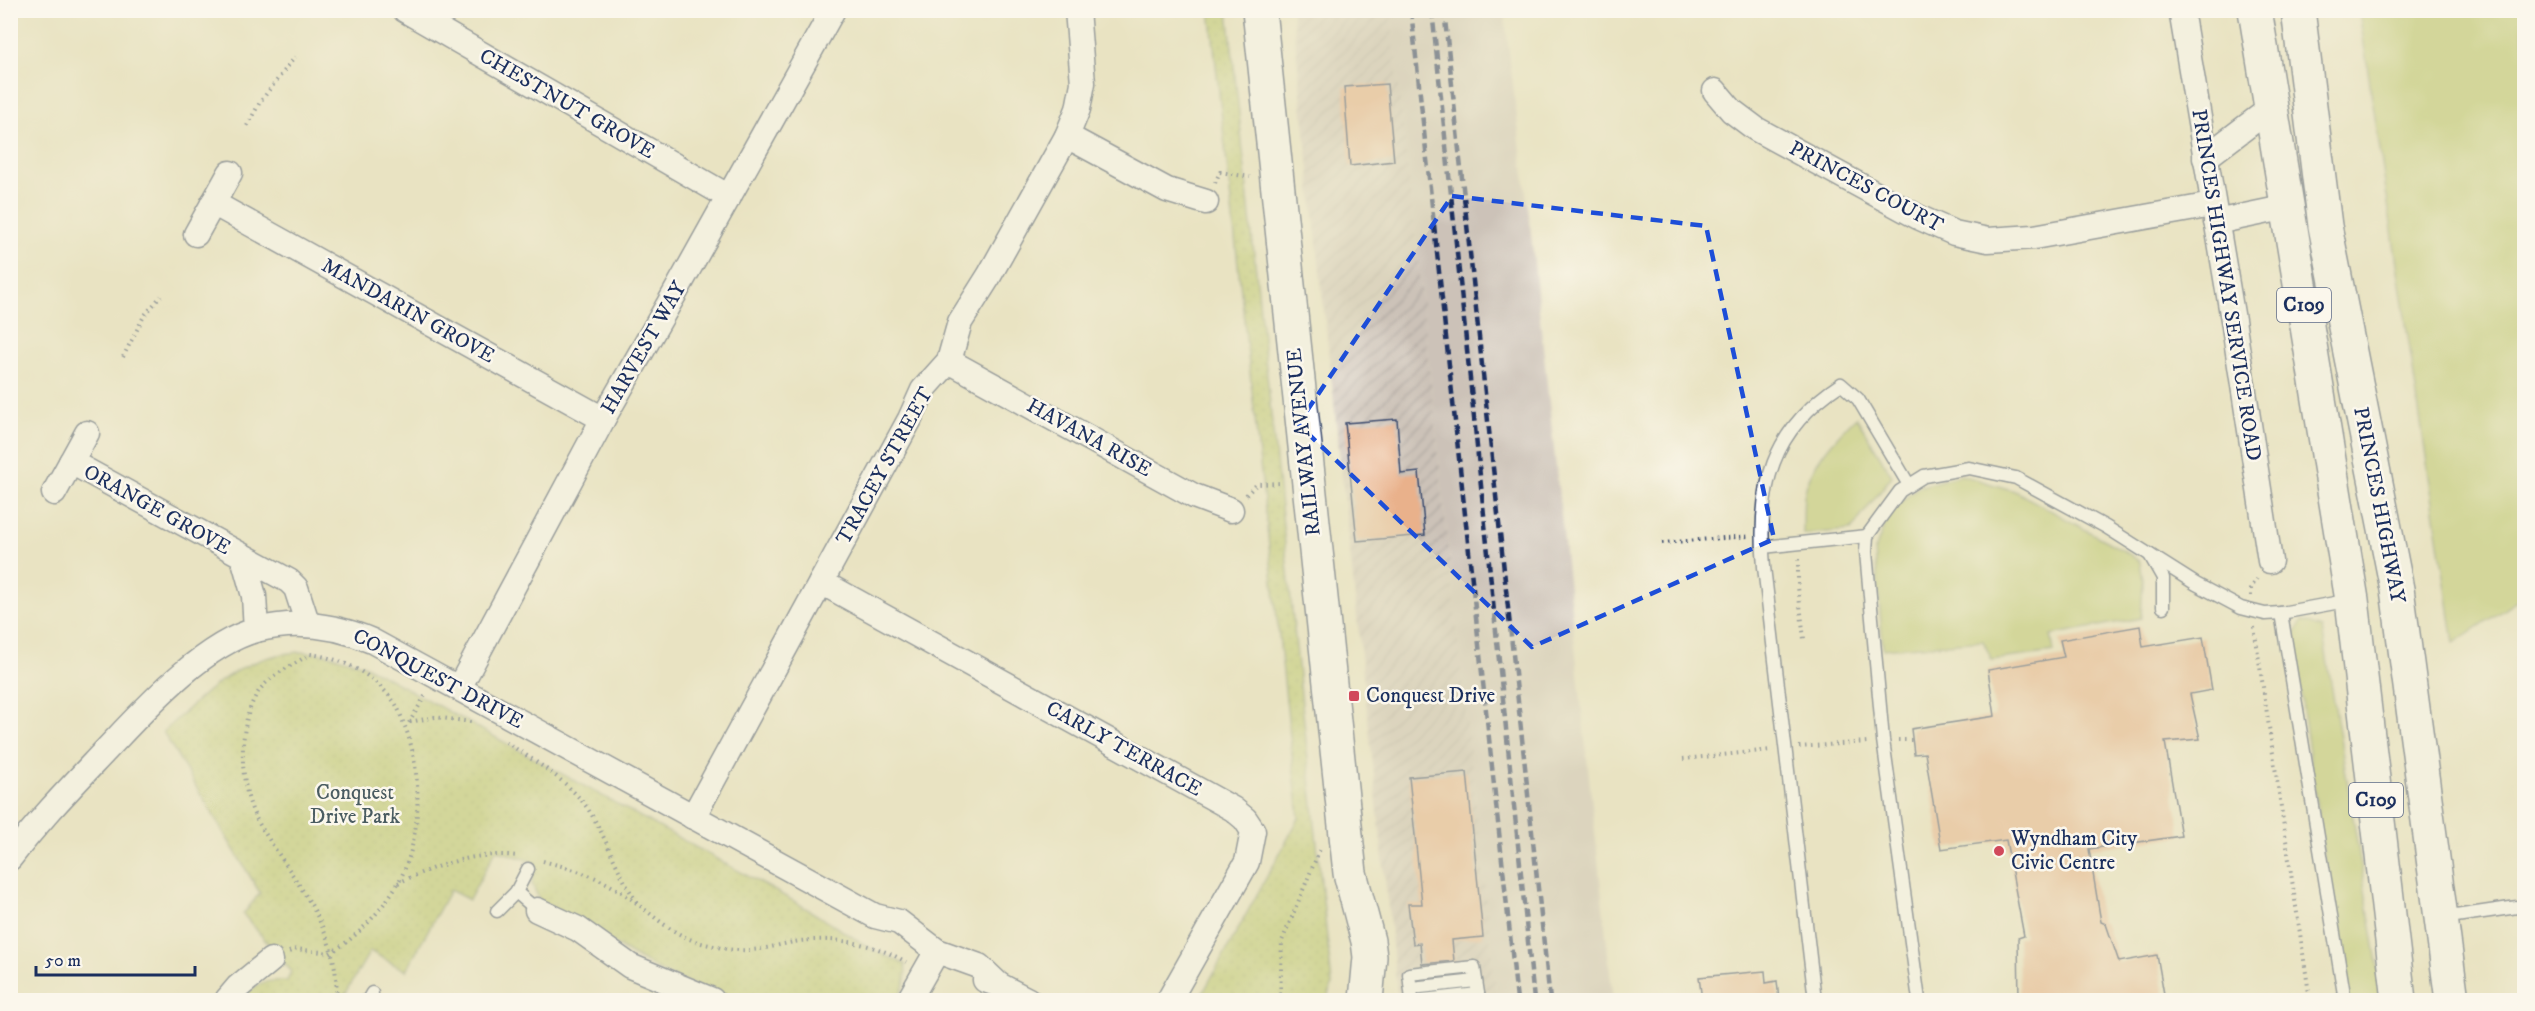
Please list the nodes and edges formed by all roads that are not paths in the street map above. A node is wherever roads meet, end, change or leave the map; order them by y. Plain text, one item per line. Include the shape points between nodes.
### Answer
1 (405, 10) edge
2 (833, 10) edge
3 (1077, 10) edge
4 (1259, 10) edge
5 (2181, 10) edge
6 (2255, 10) edge
7 (2298, 10) edge
8 (1715, 91) dead end
9 (2271, 108) junction
10 (1067, 136) junction
11 (2315, 151) junction
12 (2205, 158) junction
13 (230, 174) dead end
14 (729, 197) junction
15 (1206, 202) road end
16 (213, 203) junction
17 (2288, 207) junction
18 (2214, 213) junction
19 (196, 234) dead end
20 (949, 361) junction
21 (603, 419) junction
22 (87, 433) dead end
23 (70, 462) junction
24 (1909, 485) junction
25 (54, 493) dead end
26 (1231, 510) road end
27 (1867, 536) junction
28 (1762, 547) junction
29 (2150, 554) junction
30 (243, 557) junction
31 (2270, 561) road end
32 (821, 582) junction
33 (2397, 590) junction
34 (2352, 600) junction
35 (2163, 607) dead end
36 (2281, 613) junction
37 (308, 625) junction
38 (256, 630) junction
39 (459, 688) junction
40 (693, 817) junction
41 (13, 849) edge
42 (528, 869) dead end
43 (1350, 873) junction
44 (516, 892) junction
45 (2524, 906) edge
46 (537, 910) joint
47 (497, 911) dead end
48 (2441, 918) junction
49 (271, 960) road end
50 (930, 963) junction
51 (1412, 994) edge
52 (1478, 997) edge
53 (227, 1000) edge
54 (712, 1000) edge
55 (909, 1000) edge
56 (1028, 1000) edge
57 (1169, 1000) edge
58 (1344, 1000) edge
59 (1366, 1000) edge
60 (1423, 1000) edge
61 (1815, 1000) edge
62 (1918, 1000) edge
63 (2344, 1000) edge
64 (2399, 1000) edge
65 (2452, 1000) edge

1 - 14 street, CHESTNUT GROVE
2 - 14 street, HARVEST WAY
3 - 10 street, TRACEY STREET via 1083,83
4 - 43 main road, RAILWAY AVENUE
5 - 12 street, PRINCES HIGHWAY SERVICE ROAD
6 - 9 main road, PRINCES HIGHWAY / C109
7 - 11 main road, PRINCES HIGHWAY / C109
8 - 18 street, PRINCES COURT via 1732,111 1756,129 1954,233 1988,240 2034,237
9 - 12 street
9 - 17 main road, PRINCES HIGHWAY / C109
10 - 15 street via 1167,190
10 - 20 street, TRACEY STREET via 960,322
11 - 17 main road
11 - 33 main road, PRINCES HIGHWAY / C109 via 2325,226
12 - 18 street, PRINCES HIGHWAY SERVICE ROAD
13 - 16 street
14 - 21 street, HARVEST WAY
16 - 19 street
16 - 21 street, MANDARIN GROVE
17 - 18 street
17 - 34 main road, PRINCES HIGHWAY / C109
18 - 31 street, PRINCES HIGHWAY SERVICE ROAD
20 - 26 street, HAVANA RISE via 1194,496
20 - 32 street, TRACEY STREET via 923,390
21 - 39 street, HARVEST WAY
22 - 23 street, ORANGE GROVE
23 - 25 street, ORANGE GROVE
23 - 30 street, ORANGE GROVE
24 - 27 lane via 1900,491
24 - 28 lane via 1857,399 1841,384 1819,398 1796,423 1778,452 1763,501
24 - 29 lane via 1924,476 1969,468 2016,478
27 - 28 lane
27 - 62 lane via 1878,695
28 - 61 lane
29 - 35 lane via 2163,578
29 - 36 lane via 2241,608
30 - 37 street, ORANGE GROVE via 296,588
30 - 38 street, ORANGE GROVE via 254,596
32 - 40 street, TRACEY STREET
32 - 57 street, CARLY TERRACE via 1245,819 1253,831 1247,862
33 - 34 main road
33 - 48 main road, PRINCES HIGHWAY / C109
34 - 36 lane
34 - 64 main road, PRINCES HIGHWAY / C109
36 - 63 lane
37 - 38 street, CONQUEST DRIVE
37 - 39 street, CONQUEST DRIVE via 350,632
38 - 41 street, CONQUEST DRIVE via 214,651 174,681
39 - 40 street, CONQUEST DRIVE
40 - 50 street, CONQUEST DRIVE via 875,916 899,922
42 - 44 lane
43 - 58 main road, RAILWAY AVENUE
43 - 59 main road, RAILWAY AVENUE via 1368,941
44 - 46 lane
44 - 47 lane
45 - 48 lane
46 - 54 street via 578,929 630,966
48 - 65 main road, PRINCES HIGHWAY / C109
49 - 53 street
50 - 55 street
50 - 56 street, CONQUEST DRIVE via 999,985
51 - 52 lane via 1410,974 1474,967
52 - 60 lane

